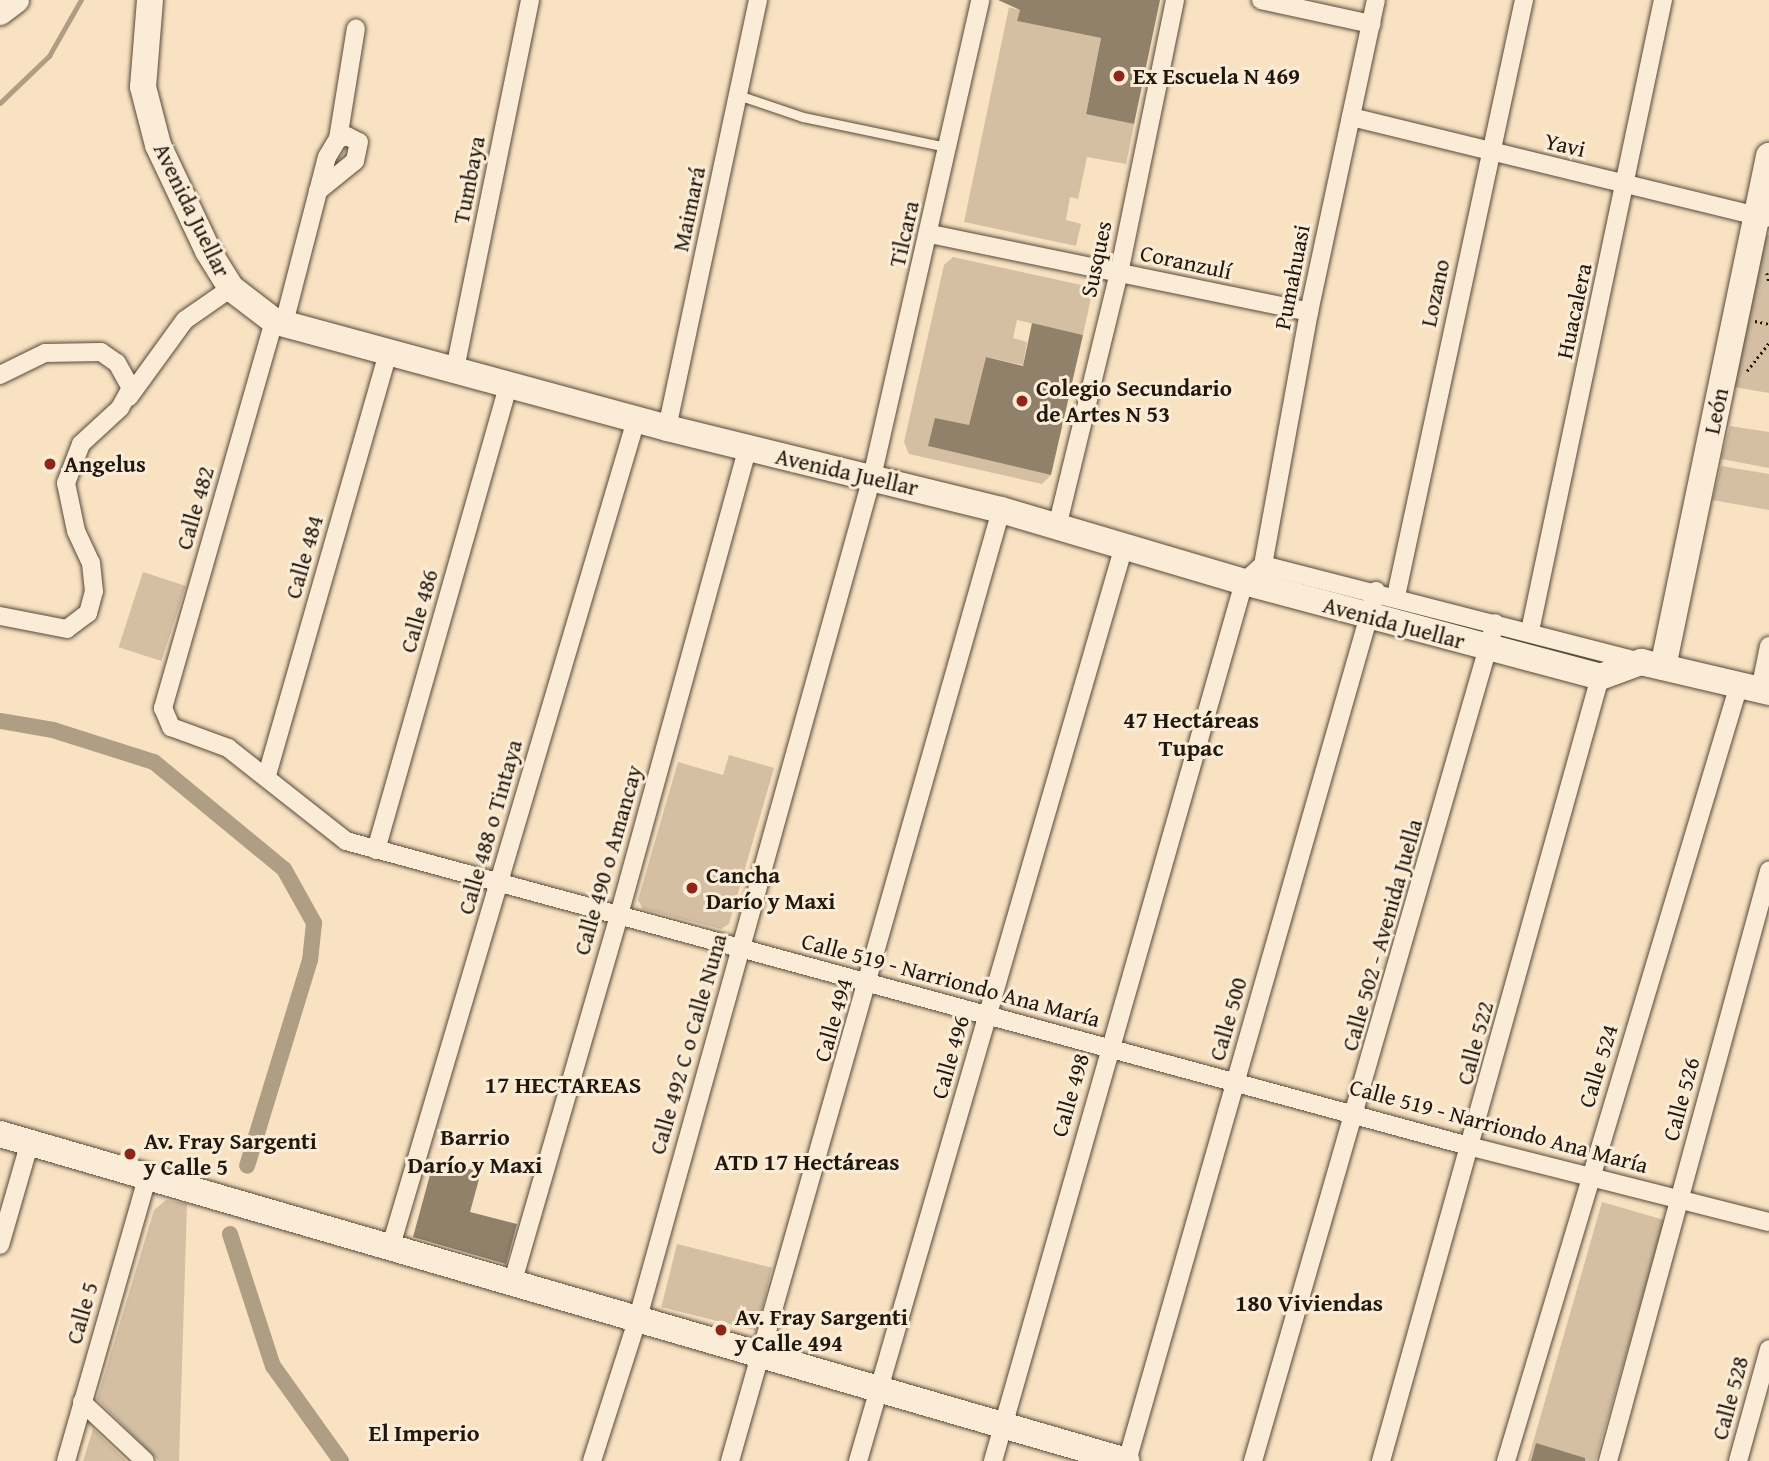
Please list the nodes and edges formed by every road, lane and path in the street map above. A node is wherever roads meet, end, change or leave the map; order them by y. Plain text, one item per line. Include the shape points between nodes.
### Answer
1 (16, 0) edge
2 (150, 0) edge
3 (530, 0) edge
4 (758, 0) edge
5 (980, 0) edge
6 (1175, 0) edge
7 (1261, 0) edge
8 (1376, 0) edge
9 (1524, 0) edge
10 (1663, 0) edge
11 (0, 12) edge
12 (1371, 24) junction
13 (356, 29) dead end
14 (738, 95) junction
15 (1351, 117) junction
16 (338, 139) junction
17 (949, 147) junction
18 (1490, 152) junction
19 (1769, 156) edge
20 (1626, 185) junction
21 (318, 191) junction
22 (1763, 218) edge
23 (930, 234) junction
24 (1119, 273) junction
25 (231, 288) junction
26 (1309, 312) junction
27 (279, 322) junction
28 (1769, 344) edge
29 (388, 352) junction
30 (455, 369) junction
31 (0, 375) edge
32 (1743, 376) dead end
33 (509, 384) junction
34 (129, 397) junction
35 (636, 420) junction
36 (667, 428) junction
37 (747, 449) junction
38 (872, 477) junction
39 (1001, 510) junction
40 (1057, 527) junction
41 (1124, 546) junction
42 (1253, 574) junction
43 (1396, 596) junction
44 (1373, 604) junction
45 (0, 616) edge
46 (1495, 623) junction
47 (1530, 631) junction
48 (1769, 646) edge
49 (1489, 649) junction
50 (1652, 664) junction
51 (1600, 677) junction
52 (1756, 689) edge
53 (163, 708) joint
54 (267, 775) junction
55 (376, 850) junction
56 (1769, 871) edge
57 (498, 885) junction
58 (619, 915) junction
59 (741, 947) junction
60 (869, 984) junction
61 (988, 1017) junction
62 (1109, 1048) junction
63 (1235, 1083) junction
64 (1356, 1114) junction
65 (0, 1134) edge
66 (30, 1142) junction
67 (1472, 1147) junction
68 (1590, 1175) junction
69 (147, 1178) junction
70 (1679, 1199) junction
71 (1769, 1222) edge
72 (0, 1245) edge
73 (390, 1249) junction
74 (512, 1284) junction
75 (637, 1321) junction
76 (1769, 1349) edge
77 (761, 1357) junction
78 (880, 1390) junction
79 (82, 1402) junction
80 (1002, 1428) junction
81 (66, 1461) edge
82 (145, 1461) edge
83 (592, 1461) edge
84 (730, 1461) edge
85 (858, 1461) edge
86 (993, 1461) edge
87 (1126, 1461) edge
88 (1253, 1461) edge
89 (1381, 1461) edge
90 (1506, 1461) edge
91 (1608, 1461) edge
92 (1738, 1461) edge

1 - 11 street
2 - 25 street, Avenida Juellar via 143,87 158,145 208,251
3 - 30 street, Tumbaya
4 - 14 street, Maimará
5 - 17 street, Tilcara
6 - 24 street, Susques
7 - 12 street
8 - 12 street, Pumahuasi
9 - 18 street, Lozano
10 - 20 street, Huacalera
12 - 15 street, Pumahuasi
13 - 16 street, Calle 482
14 - 17 lane via 803,117
14 - 36 street, Maimará
15 - 18 street, Yavi
15 - 26 street, Pumahuasi
16 - 21 street, Calle 482 via 327,157
16 - 21 street via 347,136 359,142 359,155
17 - 23 street, Tilcara
18 - 20 street, Yavi
18 - 43 street, Lozano
19 - 22 street, León
20 - 22 street, Yavi
20 - 47 street, Huacalera
21 - 27 street, Calle 482
22 - 50 street, León
23 - 24 street, Coranzulí
23 - 38 street, Tilcara
24 - 26 street, Coranzulí
24 - 40 street, Susques
25 - 27 street, Avenida Juellar
25 - 34 street via 185,320
26 - 42 street, Pumahuasi
27 - 29 street, Avenida Juellar
27 - 53 street, Calle 482
28 - 32 path
29 - 30 street, Avenida Juellar
29 - 54 street, Calle 484
30 - 33 street, Avenida Juellar
31 - 34 street via 45,353 101,352 117,363 131,388
33 - 35 street, Avenida Juellar
33 - 55 street, Calle 486
34 - 45 street via 87,435 75,453 66,483 75,531 91,563 94,591 88,613 67,629
35 - 36 street, Avenida Juellar
35 - 57 street, Calle 488 o Tintaya
36 - 37 street, Avenida Juellar
37 - 38 street, Avenida Juellar
37 - 58 street, Calle 490 o Amancay
38 - 39 street, Avenida Juellar
38 - 59 street, Calle 492 C o Calle Nuna
39 - 40 street, Avenida Juellar
39 - 60 street, Calle 494
40 - 41 street, Avenida Juellar
41 - 42 street, Avenida Juellar
41 - 61 street, Calle 496
42 - 44 street, Avenida Juellar
42 - 62 street, Calle 498
43 - 44 street
43 - 46 street
44 - 49 street, Avenida Juellar
44 - 63 street, Calle 500
46 - 47 street
46 - 49 street, Calle 502 - Avenida Juella
47 - 50 street
48 - 52 street, Calle 524
49 - 51 street, Avenida Juellar
49 - 64 street, Calle 502 - Avenida Juella
50 - 51 street
50 - 52 street
51 - 67 street, Calle 522
52 - 68 street, Calle 524
53 - 54 street, Calle 519 - Narriondo Ana María via 171,727 228,748
54 - 55 street, Calle 519 - Narriondo Ana María via 346,841
55 - 57 street, Calle 519 - Narriondo Ana María
56 - 70 street, Calle 526
57 - 58 street, Calle 519 - Narriondo Ana María
57 - 73 street, Calle 488 o Tintaya
58 - 59 street, Calle 519 - Narriondo Ana María
58 - 74 street, Calle 490 o Amancay
59 - 60 street, Calle 519 - Narriondo Ana María
59 - 75 street, Calle 492 C o Calle Nuna
60 - 61 street, Calle 519 - Narriondo Ana María
60 - 77 street, Calle 494
61 - 62 street, Calle 519 - Narriondo Ana María
61 - 78 street, Calle 496
62 - 63 street, Calle 519 - Narriondo Ana María
62 - 80 street, Calle 498
63 - 64 street, Calle 519 - Narriondo Ana María
63 - 87 street, Calle 500
64 - 67 street, Calle 519 - Narriondo Ana María
64 - 88 street, Calle 502 - Avenida Juella
65 - 66 street
66 - 69 street
66 - 72 street
67 - 68 street, Calle 519 - Narriondo Ana María
67 - 89 street, Calle 522
68 - 70 street, Calle 519 - Narriondo Ana María
68 - 90 street, Calle 524
69 - 73 street
69 - 79 street, Calle 5
70 - 71 street, Calle 519 - Narriondo Ana María
70 - 91 street, Calle 526
73 - 74 street
74 - 75 street
75 - 77 street
75 - 83 street, Calle 492 C o Calle Nuna
76 - 92 street, Calle 528
77 - 78 street
77 - 84 street, Calle 494
78 - 80 street
78 - 85 street, Calle 496
79 - 81 street, Calle 5
79 - 82 street
80 - 86 street, Calle 498
80 - 87 street

